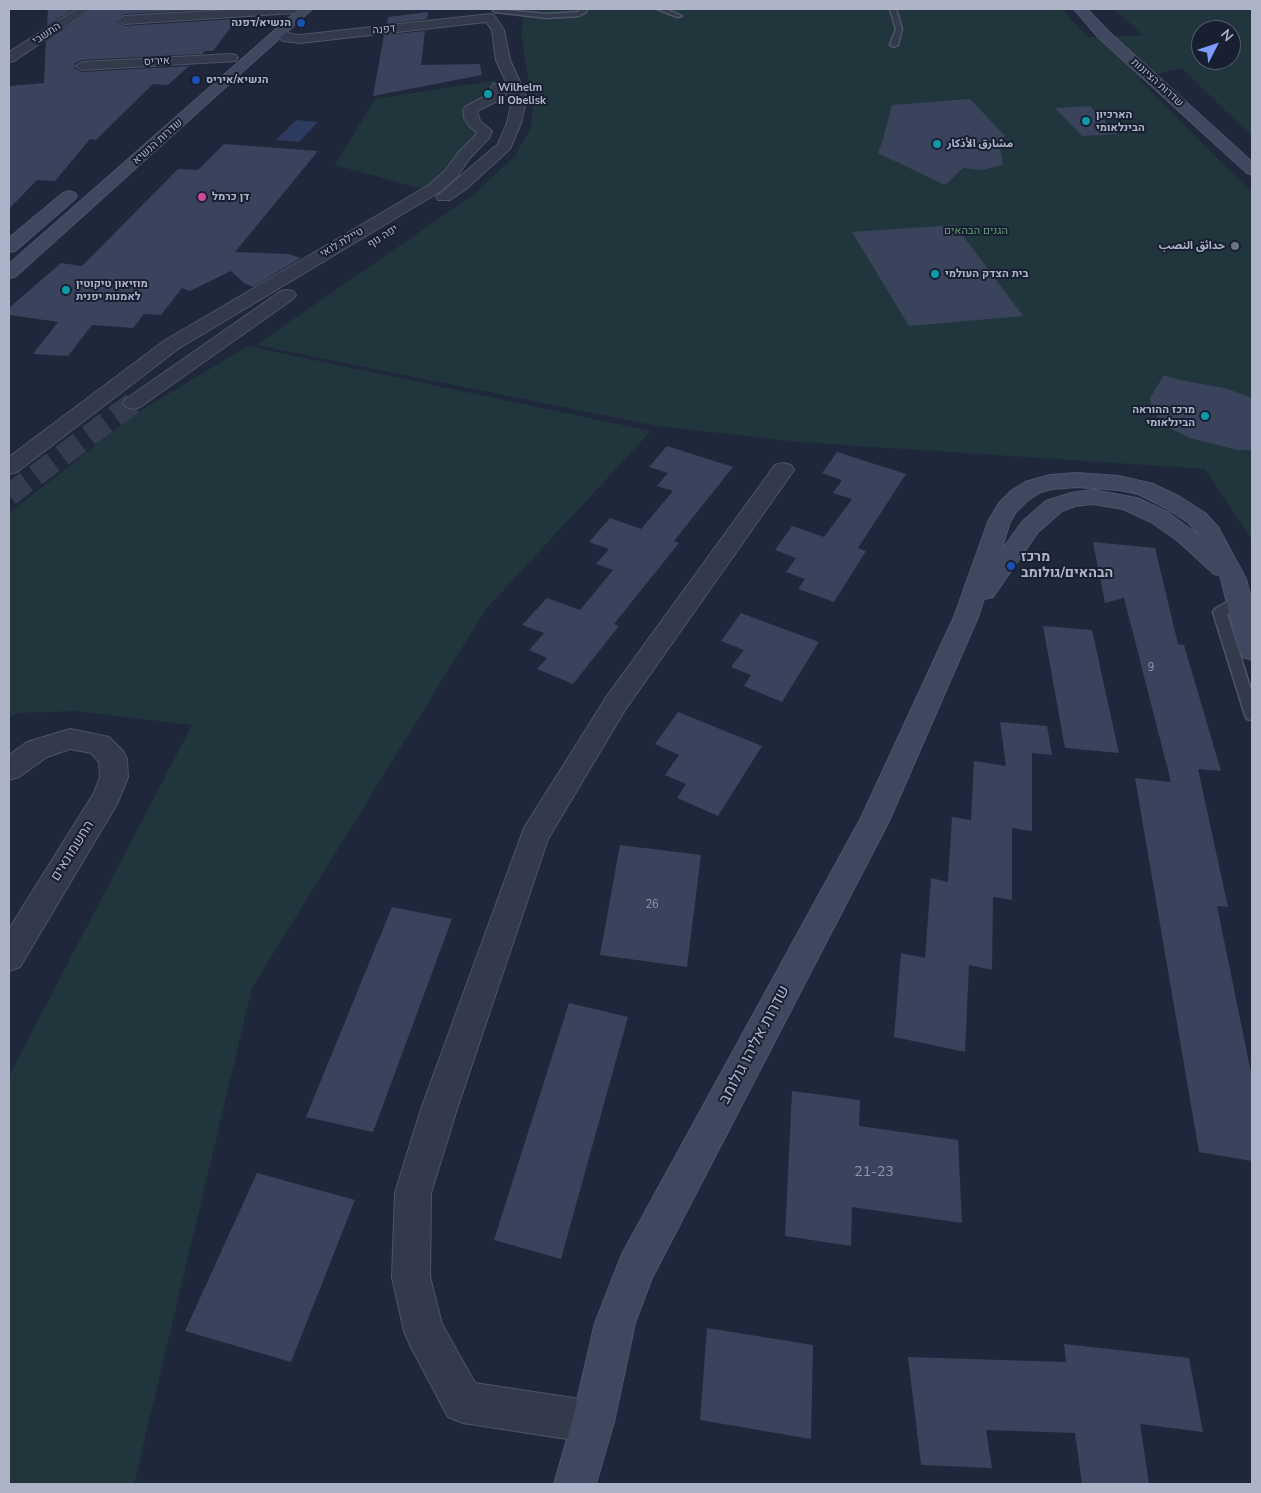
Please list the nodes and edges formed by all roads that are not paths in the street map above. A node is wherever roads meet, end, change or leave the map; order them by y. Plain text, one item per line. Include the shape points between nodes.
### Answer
1 (85, 9) edge
2 (289, 9) edge
3 (295, 9) edge
4 (306, 9) edge
5 (583, 9) edge
6 (660, 9) edge
7 (893, 9) edge
8 (1080, 9) edge
9 (269, 10) edge
10 (494, 12) edge
11 (679, 16) dead end
12 (124, 20) dead end
13 (280, 33) junction
14 (894, 45) dead end
15 (9, 58) edge
16 (231, 58) junction
17 (82, 66) dead end
18 (1169, 74) dead end
19 (515, 85) junction
20 (180, 101) dead end
21 (1237, 156) junction
22 (1251, 169) edge
23 (77, 189) dead end
24 (9, 247) edge
25 (356, 254) dead end
26 (9, 273) edge
27 (298, 289) dead end
28 (133, 404) tunnel mouth
29 (9, 467) edge
30 (784, 470) dead end
31 (1237, 590) junction
32 (966, 617) junction
33 (1252, 651) edge
34 (1252, 715) edge
35 (9, 769) edge
36 (9, 957) edge
37 (593, 1422) junction
38 (575, 1484) edge

1 - 15 street, התשבי
2 - 3 street
2 - 9 street
2 - 16 street, שדרות הנשיא
4 - 13 street, שדרות הנשיא
5 - 10 lane via 579,14 548,16
6 - 11 lane
7 - 14 lane via 899,29
8 - 21 street, שדרות הציונות via 1104,35
9 - 12 street
10 - 13 street, דפנה via 308,38 293,39
10 - 19 street, יפה נוף via 503,60
13 - 26 street, שדרות הנשיא
16 - 17 street, איריס
16 - 20 street, שדרות הנשיא
18 - 21 street, שדרות הציונות
19 - 25 street, יפה נוף via 519,101 505,146 460,186
19 - 29 street, טיילת לואי via 498,87 498,95 470,110 475,124 485,131 482,138 435,188 171,345
21 - 22 street, שדרות הציונות
23 - 24 street
27 - 28 street
30 - 37 street via 616,703 534,836 413,1193 412,1277 424,1331 463,1402
31 - 32 street, שדרות אליהו גולומב via 1186,536 1159,517 1129,503 1093,497 1054,506 1030,527
31 - 32 street, שדרות אליהו גולומב via 1210,532 1197,518 1172,502 1146,490 1119,483 1050,482 1018,496 1007,508 999,522
31 - 33 street, שדרות אליהו גולומב
31 - 34 lane via 1220,612
32 - 37 street, שדרות אליהו גולומב via 874,821 636,1268 615,1323
35 - 36 street, החשמונאים via 37,749 70,739 99,744 113,759 114,777 108,796
37 - 38 street, שדרות אליהו גולומב

